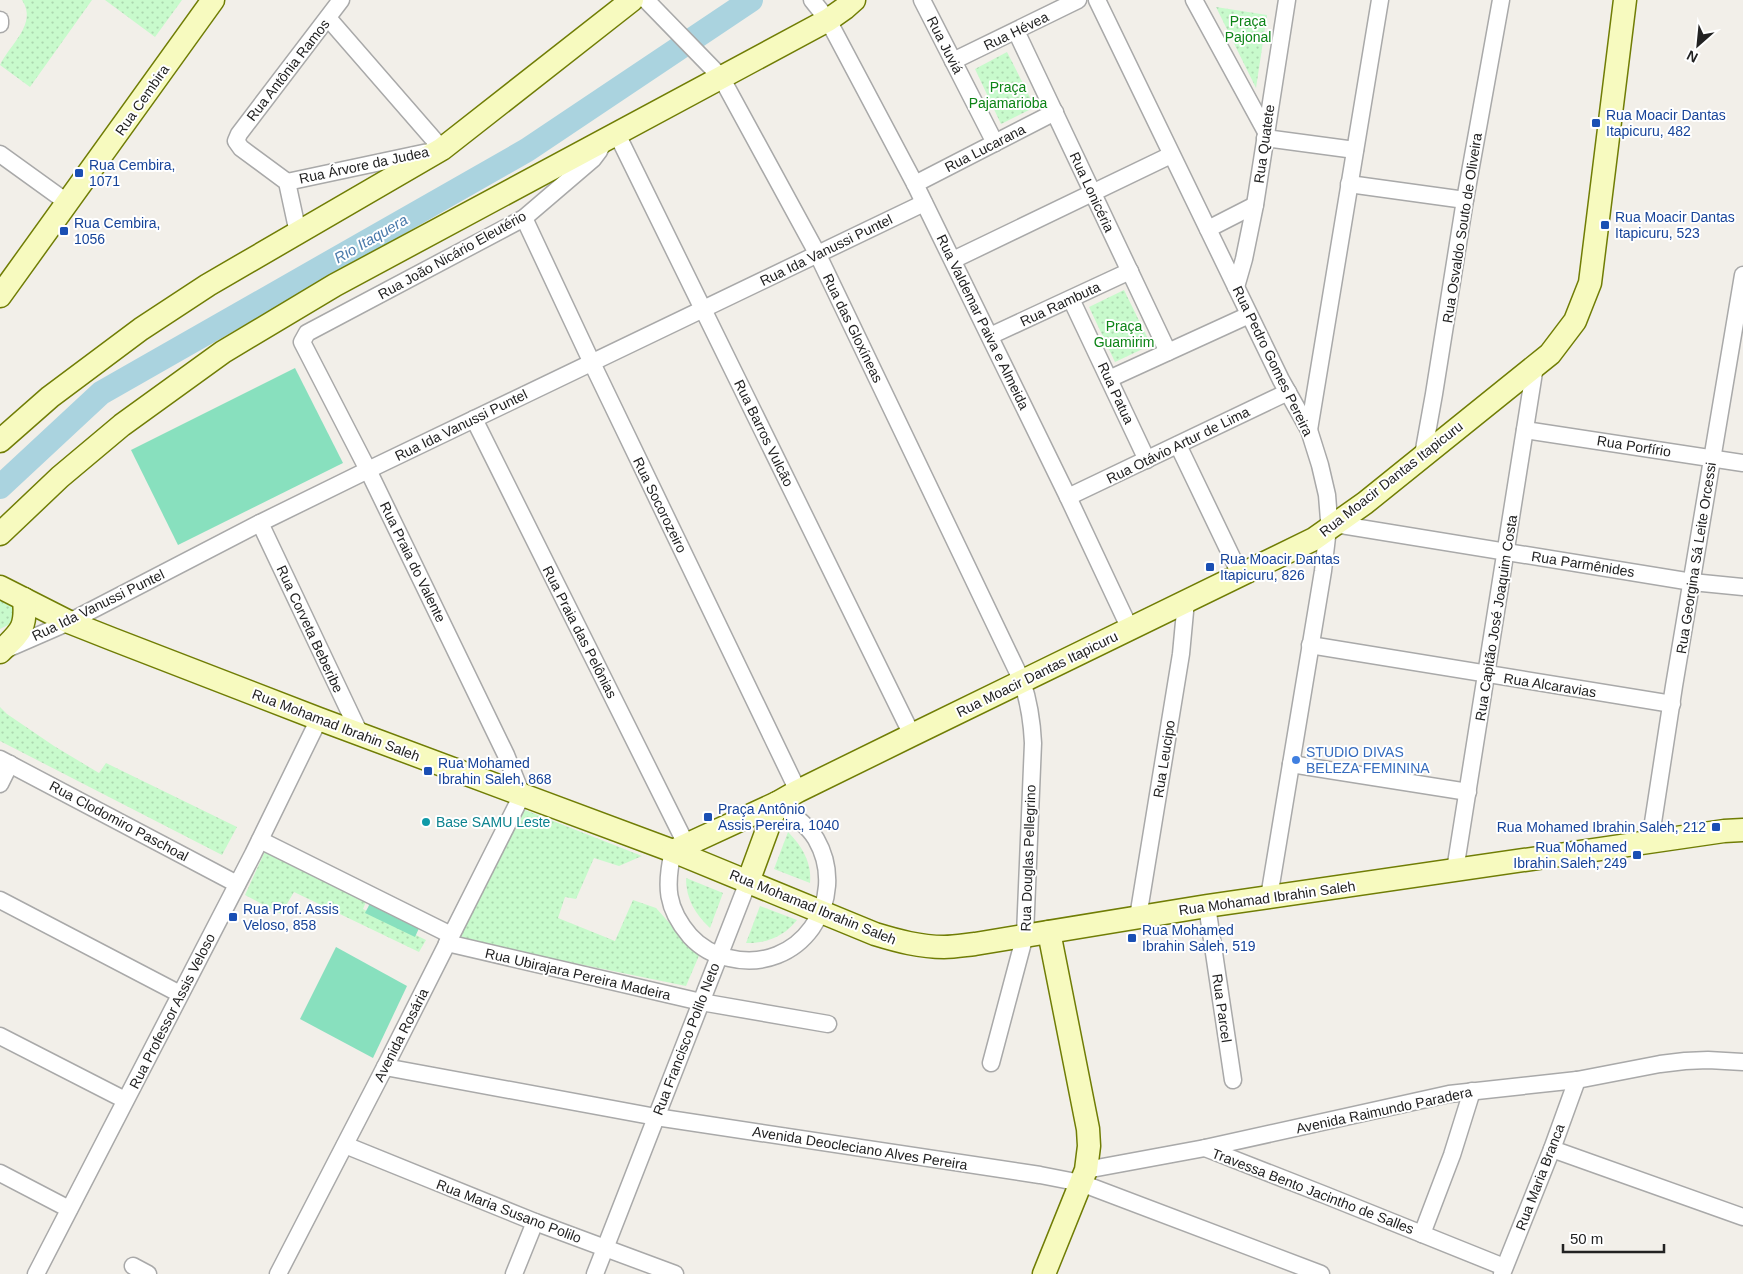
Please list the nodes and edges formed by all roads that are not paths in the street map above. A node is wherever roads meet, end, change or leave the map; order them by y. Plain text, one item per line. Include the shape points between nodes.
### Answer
1 (213, 0) edge
2 (341, 0) edge
3 (812, 0) edge
4 (922, 0) edge
5 (1078, 0) edge
6 (1097, 0) edge
7 (1194, 0) edge
8 (1283, 0) edge
9 (1287, 0) edge
10 (1380, 0) edge
11 (1501, 0) edge
12 (1625, 0) edge
13 (643, 1) edge
14 (848, 7) edge
15 (328, 18) junction
16 (1016, 31) junction
17 (953, 61) junction
18 (713, 69) junction
19 (1055, 112) junction
20 (610, 135) junction
21 (1266, 136) junction
22 (236, 141) joint
23 (995, 143) junction
24 (442, 149) junction
25 (1355, 150) junction
26 (0, 154) edge
27 (1171, 155) junction
28 (287, 182) junction
29 (915, 184) junction
30 (1349, 184) junction
31 (1093, 192) junction
32 (1465, 200) junction
33 (68, 203) junction
34 (924, 203) junction
35 (1255, 205) junction
36 (524, 218) junction
37 (1208, 229) junction
38 (298, 233) junction
39 (817, 253) junction
40 (953, 260) junction
41 (1130, 270) junction
42 (1743, 275) edge
43 (1236, 287) junction
44 (0, 296) edge
45 (1071, 299) junction
46 (704, 310) junction
47 (1249, 315) junction
48 (307, 333) joint
49 (990, 336) junction
50 (1738, 337) edge
51 (1168, 352) junction
52 (592, 363) junction
53 (1535, 366) junction
54 (1109, 379) junction
55 (1288, 392) junction
56 (474, 419) junction
57 (1309, 430) junction
58 (1525, 430) junction
59 (0, 441) edge
60 (1178, 445) junction
61 (1422, 455) junction
62 (1712, 458) junction
63 (1147, 460) junction
64 (1743, 463) edge
65 (368, 470) junction
66 (1068, 497) junction
67 (260, 524) junction
68 (1331, 526) junction
69 (0, 534) edge
70 (1506, 552) junction
71 (1240, 574) junction
72 (1692, 582) junction
73 (0, 587) edge
74 (1743, 587) edge
75 (24, 599) junction
76 (1186, 601) junction
77 (69, 622) junction
78 (1130, 628) junction
79 (1310, 645) junction
80 (0, 652) edge
81 (1487, 675) junction
82 (1022, 681) junction
83 (1672, 704) junction
84 (319, 719) junction
85 (360, 734) junction
86 (912, 735) junction
87 (5, 762) edge
88 (1291, 764) junction
89 (0, 784) edge
90 (798, 791) junction
91 (1468, 792) junction
92 (522, 795) junction
93 (777, 803) junction
94 (1743, 830) edge
95 (260, 840) junction
96 (1650, 842) junction
97 (680, 849) junction
98 (1455, 870) junction
99 (748, 882) junction
100 (237, 884) junction
101 (1269, 897) junction
102 (0, 900) edge
103 (1207, 906) junction
104 (822, 912) junction
105 (1138, 917) junction
106 (1049, 932) junction
107 (1026, 935) junction
108 (449, 939) junction
109 (719, 956) junction
110 (180, 994) junction
111 (701, 1002) junction
112 (828, 1024) dead end
113 (0, 1036) edge
114 (1743, 1062) edge
115 (991, 1063) dead end
116 (385, 1067) junction
117 (1233, 1080) dead end
118 (1577, 1080) junction
119 (1472, 1091) junction
120 (125, 1100) junction
121 (656, 1117) junction
122 (345, 1145) junction
123 (1205, 1148) junction
124 (1552, 1149) junction
125 (0, 1174) edge
126 (1083, 1177) junction
127 (69, 1209) junction
128 (1743, 1217) edge
129 (535, 1222) junction
130 (1422, 1234) junction
131 (605, 1249) junction
132 (133, 1266) dead end
133 (1503, 1271) edge
134 (36, 1274) edge
135 (148, 1274) edge
136 (278, 1274) edge
137 (514, 1274) edge
138 (595, 1274) edge
139 (675, 1274) edge
140 (1044, 1274) edge
141 (1322, 1274) edge

1 - 33 street, Rua Cembira
2 - 15 street, Rua Antônia Ramos
3 - 14 street, Rua Valdemar Paiva e Almeida
4 - 17 street, Rua Juviá
5 - 16 street, Rua Hévea
6 - 27 street, Rua Pedro Gomes Pereira
7 - 21 street
8 - 9 street
9 - 21 street, Rua Quatete
10 - 25 street
11 - 32 street, Rua Osvaldo Souto de Oliveira
12 - 53 street, Rua Moacir Dantas Itapicuru via 1590,284 1575,321 1550,354
13 - 18 street, Rua das Gloxíneas
13 - 24 street
14 - 18 street
14 - 29 street, Rua Valdemar Paiva e Almeida
15 - 22 street, Rua Antônia Ramos
15 - 24 street
16 - 17 street, Rua Hévea
16 - 19 street, Rua Lonicéria
17 - 23 street, Rua Juviá
18 - 20 street
18 - 39 street, Rua das Gloxíneas
19 - 23 street, Rua Lucarana
19 - 31 street, Rua Lonicéria
20 - 36 street, Rua João Nicário Eleutério via 593,158
20 - 46 street, Rua Barros Vulcão
20 - 69 street via 335,285 223,352 122,425 60,477
21 - 25 street
21 - 35 street, Rua Quatete
22 - 28 street, Rua Árvore da Judea
23 - 29 street, Rua Lucarana
24 - 28 street, Rua Árvore da Judea
24 - 38 street
25 - 30 street
26 - 33 street
27 - 31 street
27 - 37 street, Rua Pedro Gomes Pereira
28 - 38 street, Rua Árvore da Judea
29 - 34 street, Rua Valdemar Paiva e Almeida
30 - 32 street
30 - 57 street
31 - 40 street
31 - 41 street, Rua Lonicéria
32 - 61 street, Rua Osvaldo Souto de Oliveira
33 - 44 street, Rua Cembira
34 - 39 street, Rua Ida Vanussi Puntel
34 - 40 street, Rua Valdemar Paiva e Almeida
35 - 37 street
35 - 43 street, Rua Quatete
36 - 48 street, Rua João Nicário Eleutério
36 - 52 street, Rua Socorozeiro
37 - 43 street, Rua Pedro Gomes Pereira
38 - 59 street via 208,285 141,329 50,397
39 - 46 street, Rua Ida Vanussi Puntel
39 - 82 street, Rua das Gloxíneas
40 - 49 street, Rua Valdemar Paiva e Almeida
41 - 45 street, Rua Rambuta
41 - 51 street, Rua Lonicéria
42 - 50 street, Rua Georgina Sá Leite Orcessi
43 - 47 street, Rua Pedro Gomes Pereira
45 - 49 street, Rua Rambuta
45 - 54 street, Rua Patua
46 - 52 street, Rua Ida Vanussi Puntel
46 - 86 street, Rua Barros Vulcão
47 - 51 street
47 - 55 street, Rua Pedro Gomes Pereira
48 - 65 street, Rua Praia do Valente via 302,342
49 - 66 street, Rua Valdemar Paiva e Almeida
50 - 62 street, Rua Georgina Sá Leite Orcessi
51 - 54 street
52 - 56 street, Rua Ida Vanussi Puntel
52 - 90 street, Rua Socorozeiro
53 - 58 street, Rua Capitão José Joaquim Costa
53 - 61 street, Rua Moacir Dantas Itapicuru
54 - 63 street, Rua Patua
55 - 57 street, Rua Pedro Gomes Pereira
55 - 60 street, Rua Otávio Artur de Lima
56 - 65 street, Rua Ida Vanussi Puntel
56 - 97 street, Rua Praia das Pelônias
57 - 68 street, Rua Pedro Gomes Pereira via 1327,495
58 - 62 street, Rua Porfírio
58 - 70 street, Rua Capitão José Joaquim Costa
60 - 63 street, Rua Otávio Artur de Lima
60 - 71 street
61 - 68 street, Rua Moacir Dantas Itapicuru
62 - 64 street, Rua Porfírio
62 - 72 street, Rua Georgina Sá Leite Orcessi
63 - 66 street, Rua Otávio Artur de Lima
65 - 67 street, Rua Ida Vanussi Puntel
65 - 92 street, Rua Praia do Valente via 506,755
66 - 78 street, Rua Valdemar Paiva e Almeida
67 - 77 street, Rua Ida Vanussi Puntel
67 - 85 street, Rua Corveta Beberibe
68 - 70 street, Rua Parmênides
68 - 71 street, Rua Moacir Dantas Itapicuru via 1314,539
68 - 79 street, Rua Pedro Gomes Pereira
70 - 72 street, Rua Parmênides
70 - 81 street, Rua Capitão José Joaquim Costa
71 - 76 street, Rua Moacir Dantas Itapicuru
72 - 74 street, Rua Parmênides
72 - 83 street, Rua Georgina Sá Leite Orcessi
73 - 75 street, Rua Mohamad Ibrahin Saleh
75 - 77 street, Rua Mohamad Ibrahin Saleh
75 - 80 street via 22,628
76 - 78 street, Rua Moacir Dantas Itapicuru
76 - 105 street, Rua Leucipo via 1181,654
77 - 80 street, Rua Ida Vanussi Puntel
77 - 84 street, Rua Mohamad Ibrahin Saleh
78 - 82 street, Rua Moacir Dantas Itapicuru
79 - 81 street, Rua Alcaravias
79 - 88 street, Rua Pedro Gomes Pereira
81 - 83 street, Rua Alcaravias
81 - 91 street, Rua Capitão José Joaquim Costa
82 - 86 street, Rua Moacir Dantas Itapicuru
82 - 107 street, Rua Douglas Pellegrino via 1032,719
83 - 96 street, Rua Georgina Sá Leite Orcessi
84 - 85 street, Rua Mohamad Ibrahin Saleh
84 - 95 street, Rua Professor Assis Veloso
85 - 92 street, Rua Mohamad Ibrahin Saleh
86 - 90 street, Rua Moacir Dantas Itapicuru
87 - 89 street
87 - 100 street, Rua Clodomiro Paschoal
88 - 91 street
88 - 101 street, Rua Pedro Gomes Pereira
90 - 93 street, Rua Moacir Dantas Itapicuru
91 - 98 street, Rua Capitão José Joaquim Costa
92 - 97 street, Rua Mohamad Ibrahin Saleh
92 - 108 street, Avenida Rosária
93 - 97 street, Rua Moacir Dantas Itapicuru
93 - 99 street, Rua Francisco Polilo Neto
93 - 104 street via 798,818 815,838 826,861 828,887
94 - 96 street, Rua Mohamad Ibrahin Saleh
95 - 100 street, Rua Professor Assis Veloso
95 - 108 street, Rua Ubirajara Pereira Madeira
96 - 98 street, Rua Mohamad Ibrahin Saleh
97 - 99 street, Rua Mohamad Ibrahin Saleh
97 - 109 street via 668,876 670,901 680,924 697,943
98 - 101 street, Rua Mohamad Ibrahin Saleh
99 - 104 street, Rua Mohamad Ibrahin Saleh
99 - 109 street, Rua Francisco Polilo Neto
100 - 110 street, Rua Professor Assis Veloso
101 - 103 street, Rua Mohamad Ibrahin Saleh
102 - 110 street
103 - 105 street, Rua Mohamad Ibrahin Saleh
103 - 117 street, Rua Parcel
104 - 107 street, Rua Mohamad Ibrahin Saleh via 875,934 925,946 976,944
104 - 109 street via 812,930 780,955 739,961
105 - 106 street, Rua Mohamad Ibrahin Saleh
106 - 107 street, Rua Mohamad Ibrahin Saleh
106 - 126 street via 1088,1129
107 - 115 street, Rua Douglas Pellegrino
108 - 111 street, Rua Ubirajara Pereira Madeira
108 - 116 street, Avenida Rosária
109 - 111 street, Rua Francisco Polilo Neto
110 - 120 street, Rua Professor Assis Veloso
111 - 112 street, Rua Ubirajara Pereira Madeira
111 - 121 street, Rua Francisco Polilo Neto
113 - 120 street
114 - 118 street, Avenida Raimundo Paradera via 1676,1062
116 - 121 street, Avenida Deocleciano Alves Pereira
116 - 122 street, Avenida Rosária
118 - 119 street, Avenida Raimundo Paradera
118 - 124 street, Rua Maria Branca
119 - 123 street, Avenida Raimundo Paradera
119 - 130 street
120 - 127 street, Rua Professor Assis Veloso
121 - 126 street, Avenida Deocleciano Alves Pereira via 1040,1175
121 - 131 street, Rua Francisco Polilo Neto
122 - 129 street, Rua Maria Susano Polilo
122 - 136 street, Avenida Rosária
123 - 126 street, Avenida Raimundo Paradera
123 - 130 street, Travessa Bento Jacintho de Salles
124 - 128 street
124 - 133 street, Rua Maria Branca
125 - 127 street
126 - 140 street
126 - 141 street, Avenida Deocleciano Alves Pereira
127 - 134 street, Rua Professor Assis Veloso
129 - 131 street, Rua Maria Susano Polilo
129 - 137 street
130 - 133 street, Travessa Bento Jacintho de Salles
131 - 138 street, Rua Francisco Polilo Neto
131 - 139 street, Rua Maria Susano Polilo
132 - 135 street

